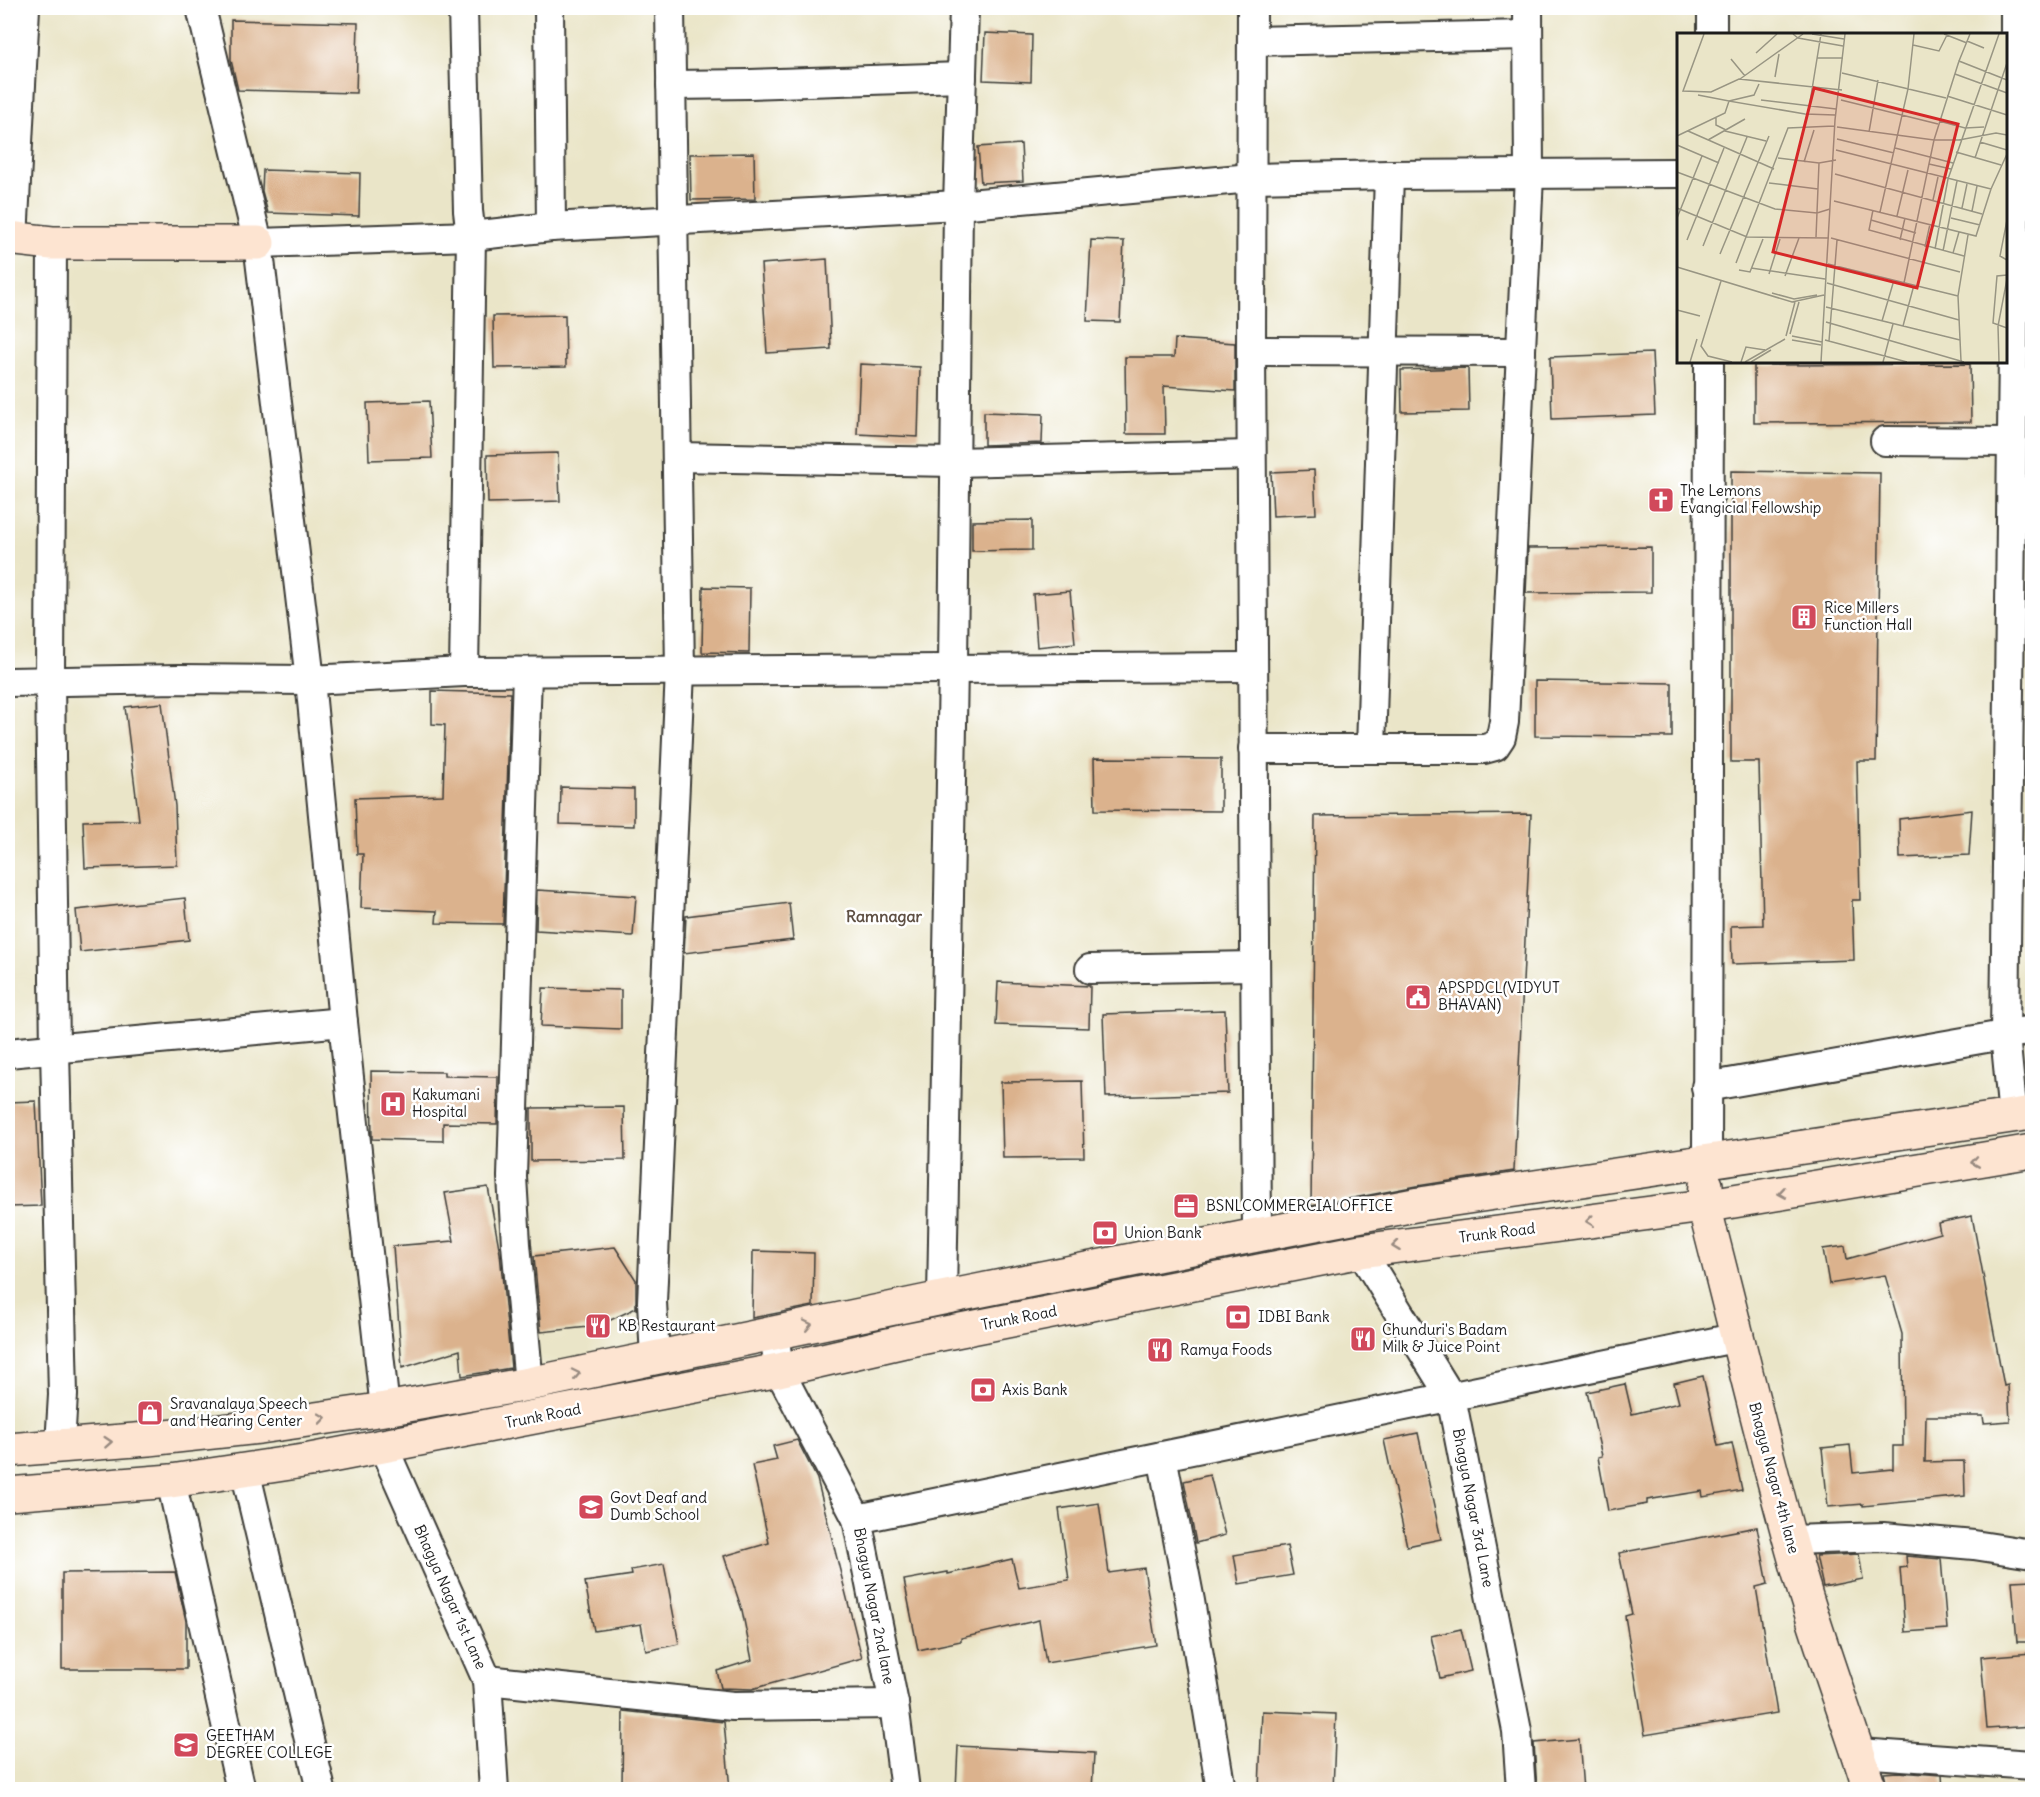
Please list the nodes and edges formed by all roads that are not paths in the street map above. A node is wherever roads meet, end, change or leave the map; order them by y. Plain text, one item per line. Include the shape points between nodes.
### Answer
1 (25, 8) edge
2 (201, 8) edge
3 (463, 8) edge
4 (549, 8) edge
5 (670, 8) edge
6 (964, 8) edge
7 (1252, 8) edge
8 (1712, 8) edge
9 (2015, 8) edge
10 (1528, 21) edge
11 (1712, 33) edge
12 (1252, 41) junction
13 (2024, 55) edge
14 (962, 77) junction
15 (671, 85) junction
16 (1677, 173) edge
17 (1389, 175) junction
18 (1529, 175) junction
19 (1251, 178) junction
20 (2010, 178) edge
21 (958, 205) junction
22 (672, 220) junction
23 (551, 227) junction
24 (471, 236) junction
25 (10, 238) edge
26 (52, 243) junction
27 (258, 243) junction
28 (2023, 305) edge
29 (1251, 351) junction
30 (1384, 352) junction
31 (1521, 352) junction
32 (1709, 363) edge
33 (1885, 441) dead end
34 (2011, 442) junction
35 (1251, 455) junction
36 (677, 457) junction
37 (955, 462) junction
38 (1252, 667) junction
39 (953, 668) junction
40 (680, 671) junction
41 (464, 672) junction
42 (526, 672) junction
43 (50, 680) junction
44 (310, 680) junction
45 (8, 682) edge
46 (1253, 749) junction
47 (1371, 749) junction
48 (1254, 966) junction
49 (1090, 969) dead end
50 (343, 1022) junction
51 (2019, 1032) edge
52 (55, 1050) junction
53 (8, 1053) edge
54 (1706, 1087) junction
55 (2023, 1115) edge
56 (2032, 1151) edge
57 (1707, 1161) junction
58 (1704, 1206) junction
59 (1257, 1235) junction
60 (1361, 1251) junction
61 (942, 1298) junction
62 (774, 1332) junction
63 (1739, 1337) junction
64 (655, 1358) junction
65 (779, 1370) junction
66 (529, 1384) junction
67 (1451, 1397) junction
68 (385, 1409) junction
69 (60, 1445) junction
70 (383, 1446) junction
71 (8, 1450) edge
72 (1162, 1456) junction
73 (245, 1470) junction
74 (171, 1481) junction
75 (8, 1494) edge
76 (857, 1518) junction
77 (1790, 1540) junction
78 (2032, 1554) edge
79 (487, 1680) junction
80 (894, 1704) junction
81 (1858, 1753) junction
82 (2032, 1765) edge
83 (241, 1790) edge
84 (321, 1790) edge
85 (494, 1790) edge
86 (904, 1790) edge
87 (1221, 1790) edge
88 (1521, 1790) edge
89 (1870, 1790) edge

1 - 25 street
2 - 27 street
3 - 24 street
4 - 23 street
5 - 15 street
6 - 14 street
7 - 12 street
8 - 11 street
9 - 13 street
10 - 12 street
10 - 18 street
12 - 19 street
13 - 20 street
14 - 15 street
14 - 21 street
15 - 22 street
16 - 18 street
17 - 18 street
17 - 19 street
17 - 30 street
18 - 31 street
19 - 21 street
19 - 29 street
20 - 28 street
21 - 22 street
21 - 37 street
22 - 23 street
22 - 36 street
23 - 24 street
24 - 27 street
24 - 41 street
25 - 26 main road
26 - 27 main road
26 - 43 street
27 - 44 street
28 - 34 street
29 - 30 street
29 - 35 street
30 - 31 street
30 - 47 street
31 - 47 street via 1501,737 1495,746 1484,749
32 - 54 street
33 - 34 street
34 - 51 street
35 - 37 street
35 - 38 street
36 - 37 street
36 - 40 street
37 - 39 street
38 - 39 street
38 - 46 street
39 - 40 street
39 - 61 street
40 - 42 street
40 - 64 street via 652,1302
41 - 42 street
41 - 44 street
42 - 66 street via 512,1177
43 - 44 street
43 - 45 street
43 - 52 street
44 - 50 street
46 - 47 street
46 - 48 street
48 - 49 street
48 - 59 street
50 - 52 street
50 - 68 street
51 - 54 street
51 - 55 street
52 - 53 street
52 - 69 street via 63,1395
54 - 57 street
55 - 57 main road
56 -> 58 main road, Trunk Road
57 - 58 main road, Bhagya Nagar 4th lane
57 - 59 main road via 1420,1204
58 -> 60 main road, Trunk Road
58 - 63 main road, Bhagya Nagar 4th lane
59 - 61 main road
60 - 65 main road, Trunk Road via 905,1341
60 - 67 street, Bhagya Nagar 3rd Lane
62 -> 61 main road
62 - 64 main road
62 - 65 street, Bhagya Nagar 2nd lane
63 - 67 street
63 - 77 main road, Bhagya Nagar 4th lane
66 -> 64 main road
65 - 70 main road, Trunk Road
65 - 76 street, Bhagya Nagar 2nd lane
66 - 68 main road
67 - 72 street
67 - 88 street, Bhagya Nagar 3rd Lane via 1517,1731
69 -> 68 main road via 259,1427
69 - 71 main road
70 - 73 main road, Trunk Road
70 - 79 street, Bhagya Nagar 1st Lane
72 - 76 street
72 - 87 street
73 - 74 main road, Trunk Road
73 - 84 street
74 - 75 main road, Trunk Road
74 - 83 street
76 - 80 street, Bhagya Nagar 2nd lane
77 - 78 street via 1883,1537
77 - 81 main road, Bhagya Nagar 4th lane
79 - 80 street via 733,1706
79 - 85 street, Bhagya Nagar 1st Lane
80 - 86 street, Bhagya Nagar 2nd lane
81 - 82 street
81 - 89 main road, Bhagya Nagar 4th lane

